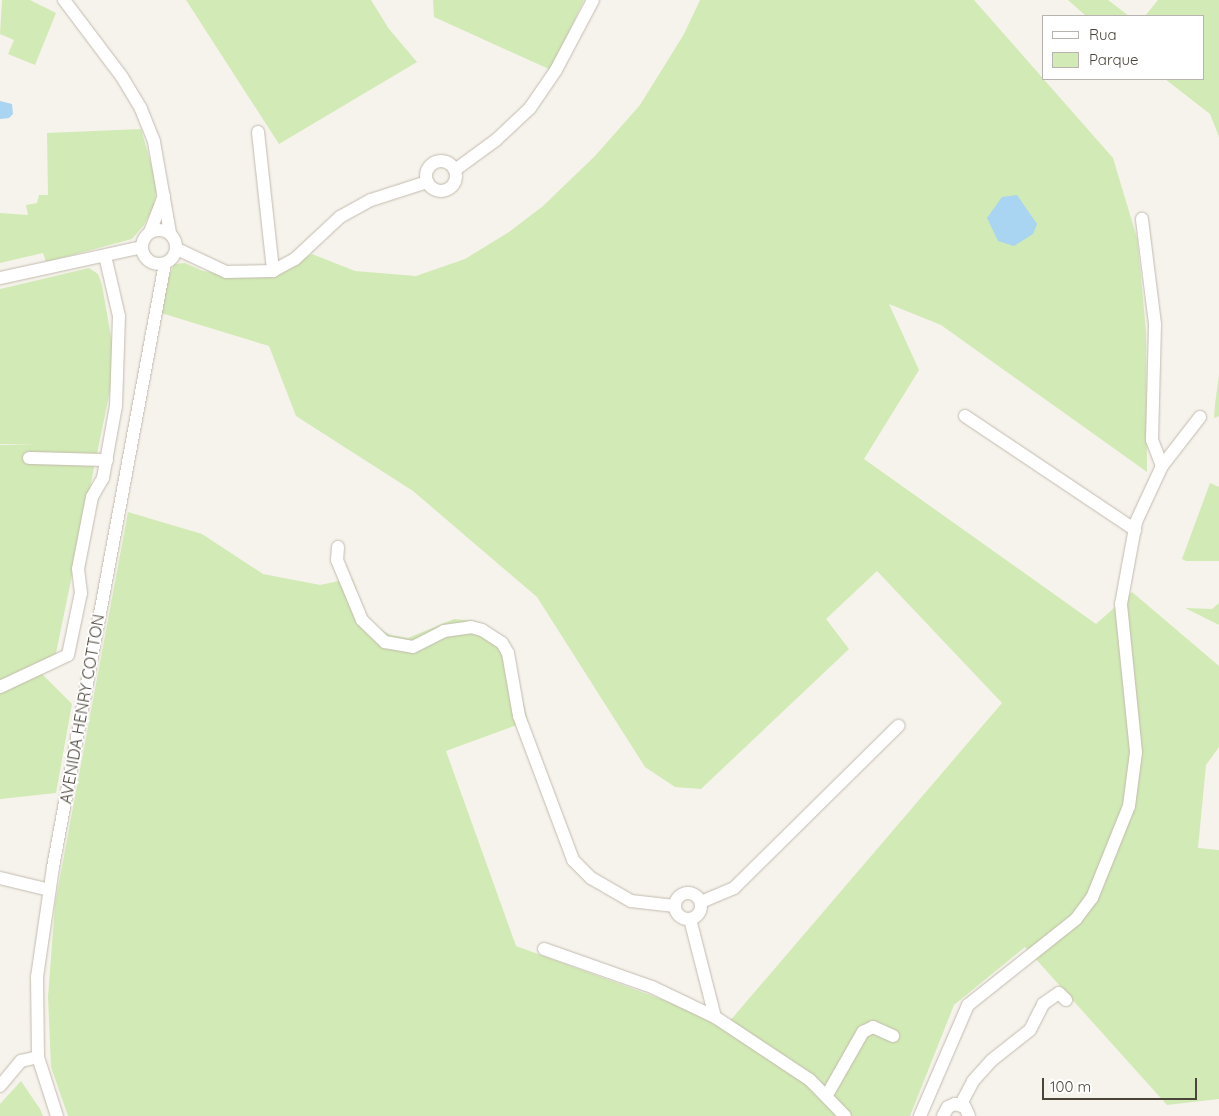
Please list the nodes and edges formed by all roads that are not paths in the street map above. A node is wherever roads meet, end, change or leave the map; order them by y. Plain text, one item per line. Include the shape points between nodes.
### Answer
1 (64, 0) edge
2 (593, 0) edge
3 (258, 132) dead end
4 (455, 170) junction
5 (427, 182) junction
6 (164, 196) junction
7 (1142, 219) dead end
8 (150, 232) junction
9 (170, 233) junction
10 (142, 247) junction
11 (177, 249) junction
12 (105, 256) junction
13 (152, 262) junction
14 (165, 263) junction
15 (273, 271) junction
16 (0, 278) edge
17 (156, 302) junction
18 (965, 416) dead end
19 (1200, 417) dead end
20 (29, 458) dead end
21 (107, 460) junction
22 (1162, 466) junction
23 (1135, 530) junction
24 (338, 547) dead end
25 (0, 687) edge
26 (898, 726) dead end
27 (0, 878) edge
28 (50, 890) junction
29 (701, 902) junction
30 (675, 906) junction
31 (690, 919) junction
32 (544, 949) dead end
33 (1066, 1000) dead end
34 (715, 1017) junction
35 (893, 1036) dead end
36 (38, 1057) junction
37 (0, 1086) edge
38 (827, 1095) junction
39 (960, 1104) junction
40 (943, 1115) edge
41 (57, 1116) edge
42 (845, 1116) edge
43 (920, 1116) edge
44 (969, 1116) edge

1 - 6 street via 122,77 141,109 154,142
2 - 4 street via 544,90 496,140
3 - 15 street
4 - 5 street via 455,182 447,190 435,190
4 - 5 street via 447,162 435,162 427,170
5 - 15 street via 371,200 340,217 295,259
6 - 8 street
6 - 9 street
7 - 22 street via 1155,324 1152,440
8 - 9 street via 160,229
8 - 10 street
9 - 11 street
10 - 12 street
10 - 13 street
11 - 14 street
11 - 15 street via 226,272
12 - 16 street
12 - 21 street via 119,316 120,346 116,406
13 - 14 street
13 - 17 street
14 - 17 street
17 - 28 street, AVENIDA HENRY COTTON
18 - 23 street
19 - 22 street
20 - 21 street
21 - 25 street via 103,478 92,497 78,569 81,593 68,655
22 - 23 street
23 - 43 street via 1122,604 1136,752 1130,806 1092,898 1076,919 968,1005
24 - 30 street via 337,560 362,620 385,642 413,647 444,631 471,627 502,643 508,653 519,716 573,860 590,878 631,901
26 - 29 street via 734,888
27 - 28 street
28 - 36 street, AVENIDA HENRY COTTON via 37,977
29 - 30 street via 696,895 686,893 679,896
29 - 31 street via 699,913
30 - 31 street via 680,916
31 - 34 street
32 - 34 street via 652,987
33 - 39 street via 1059,993 1044,1004 1030,1030 992,1060 973,1081
34 - 38 street via 774,1053
35 - 38 street via 873,1027 863,1032
36 - 37 street via 21,1061
36 - 41 street, AVENIDA HENRY COTTON
38 - 42 street
39 - 40 street via 950,1105
39 - 44 street
40 - 43 street

